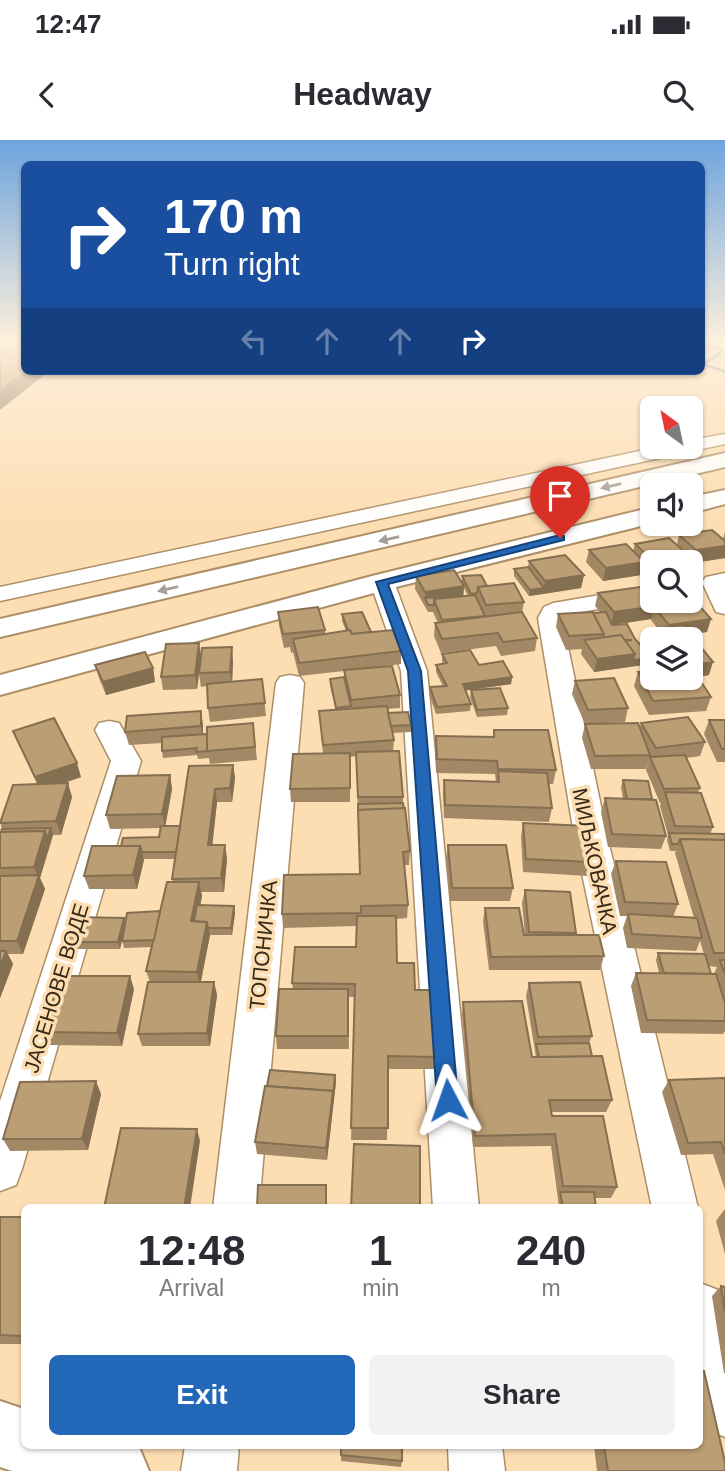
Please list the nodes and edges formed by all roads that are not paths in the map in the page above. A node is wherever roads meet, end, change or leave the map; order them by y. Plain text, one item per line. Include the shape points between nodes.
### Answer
1 (725, 439) edge
2 (704, 443) edge
3 (640, 457) edge
4 (725, 460) edge
5 (725, 480) edge
6 (703, 485) edge
7 (725, 497) edge
8 (640, 500) edge
9 (703, 502) edge
10 (640, 518) edge
11 (382, 582) junction
12 (710, 583) edge
13 (0, 594) edge
14 (640, 595) edge
15 (725, 607) edge
16 (0, 628) edge
17 (0, 652) edge
18 (290, 683) dead end
19 (0, 685) edge
20 (109, 730) dead end
21 (0, 1169) edge
22 (236, 1204) edge
23 (456, 1204) edge
24 (675, 1204) edge
25 (703, 1320) edge
26 (725, 1410) edge
27 (0, 1434) edge
28 (21, 1441) edge
29 (45, 1449) edge
30 (212, 1449) edge
31 (475, 1449) edge
32 (115, 1471) edge
33 (209, 1471) edge
34 (477, 1471) edge

1 - 2 street
3 - 13 street
4 -> 16 main road
5 - 6 main road
7 - 9 main road
8 - 17 main road
10 - 11 main road
11 - 19 main road
11 - 23 street via 414,671
12 - 15 street
14 - 24 street, МИЉКОВАЧКА via 562,608 550,618 617,967
18 - 22 street, ТОПОНИЧКА
20 - 21 street, ЈАСЕНОВЕ ВОДЕ via 126,761
25 - 26 street
27 - 28 main road
29 - 32 main road
30 - 33 street
31 - 34 street

